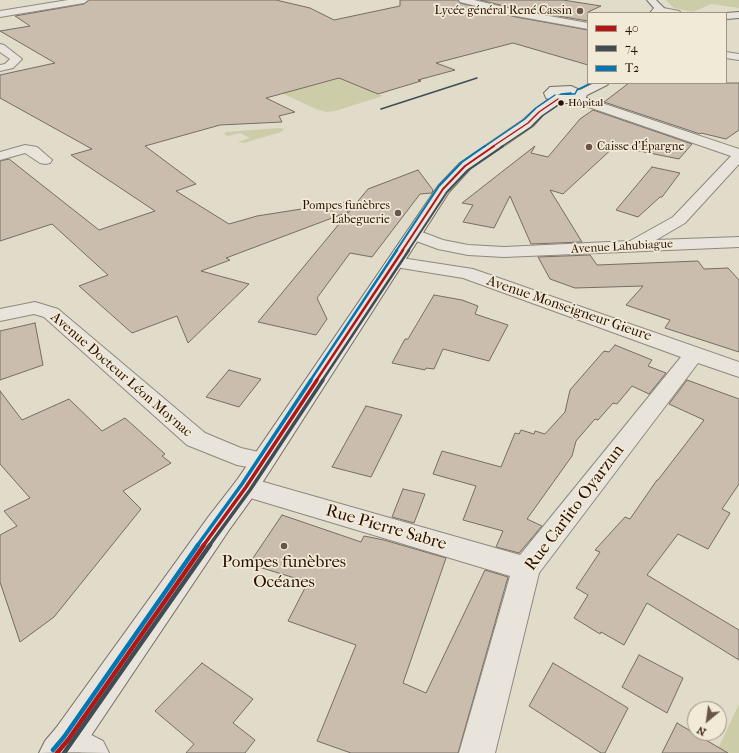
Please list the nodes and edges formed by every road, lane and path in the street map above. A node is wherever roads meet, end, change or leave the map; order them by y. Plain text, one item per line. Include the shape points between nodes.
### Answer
1 (84, 0) edge
2 (462, 0) edge
3 (651, 0) edge
4 (656, 11) edge
5 (666, 12) edge
6 (0, 14) edge
7 (739, 15) edge
8 (727, 16) edge
9 (587, 26) edge
10 (0, 47) edge
11 (727, 55) edge
12 (739, 57) edge
13 (0, 68) edge
14 (587, 81) edge
15 (601, 84) edge
16 (562, 94) junction
17 (579, 96) junction
18 (739, 155) edge
19 (0, 156) edge
20 (45, 160) dead end
21 (679, 220) junction
22 (414, 234) junction
23 (739, 242) edge
24 (701, 243) junction
25 (633, 247) junction
26 (504, 252) junction
27 (395, 262) junction
28 (0, 314) edge
29 (694, 353) junction
30 (739, 370) edge
31 (263, 461) junction
32 (246, 487) junction
33 (526, 569) junction
34 (72, 749) edge
35 (477, 753) edge

1 - 6 street
2 - 9 street
3 - 4 street via 658,8
4 - 5 street
7 - 8 street
10 - 13 street via 17,59 9,66
11 - 12 street
14 - 16 street
15 - 17 street
16 - 17 street via 570,100
16 - 22 street via 528,123 465,166 443,189
17 - 18 street
18 - 21 street
19 - 20 street via 25,149 32,150
21 - 24 street via 680,229 684,234
21 - 25 street
22 - 26 street, Avenue Lahubiague via 438,244 468,250
22 - 27 street
23 - 24 street, Avenue Lahubiague
24 - 25 street, Avenue Lahubiague
25 - 26 street, Avenue Lahubiague
26 - 27 street, Avenue Lahubiague
27 - 29 street, Avenue Monseigneur Gieure via 467,273
27 - 31 street
28 - 31 street, Avenue Docteur Léon Moynac via 35,308 51,313 196,439 237,456
29 - 30 street, Avenue Monseigneur Gieure
29 - 33 street, Rue Carlito Oyarzun
31 - 32 street
32 - 33 street, Rue Pierre Sabre
32 - 34 street via 219,523
33 - 35 street, Rue Carlito Oyarzun

